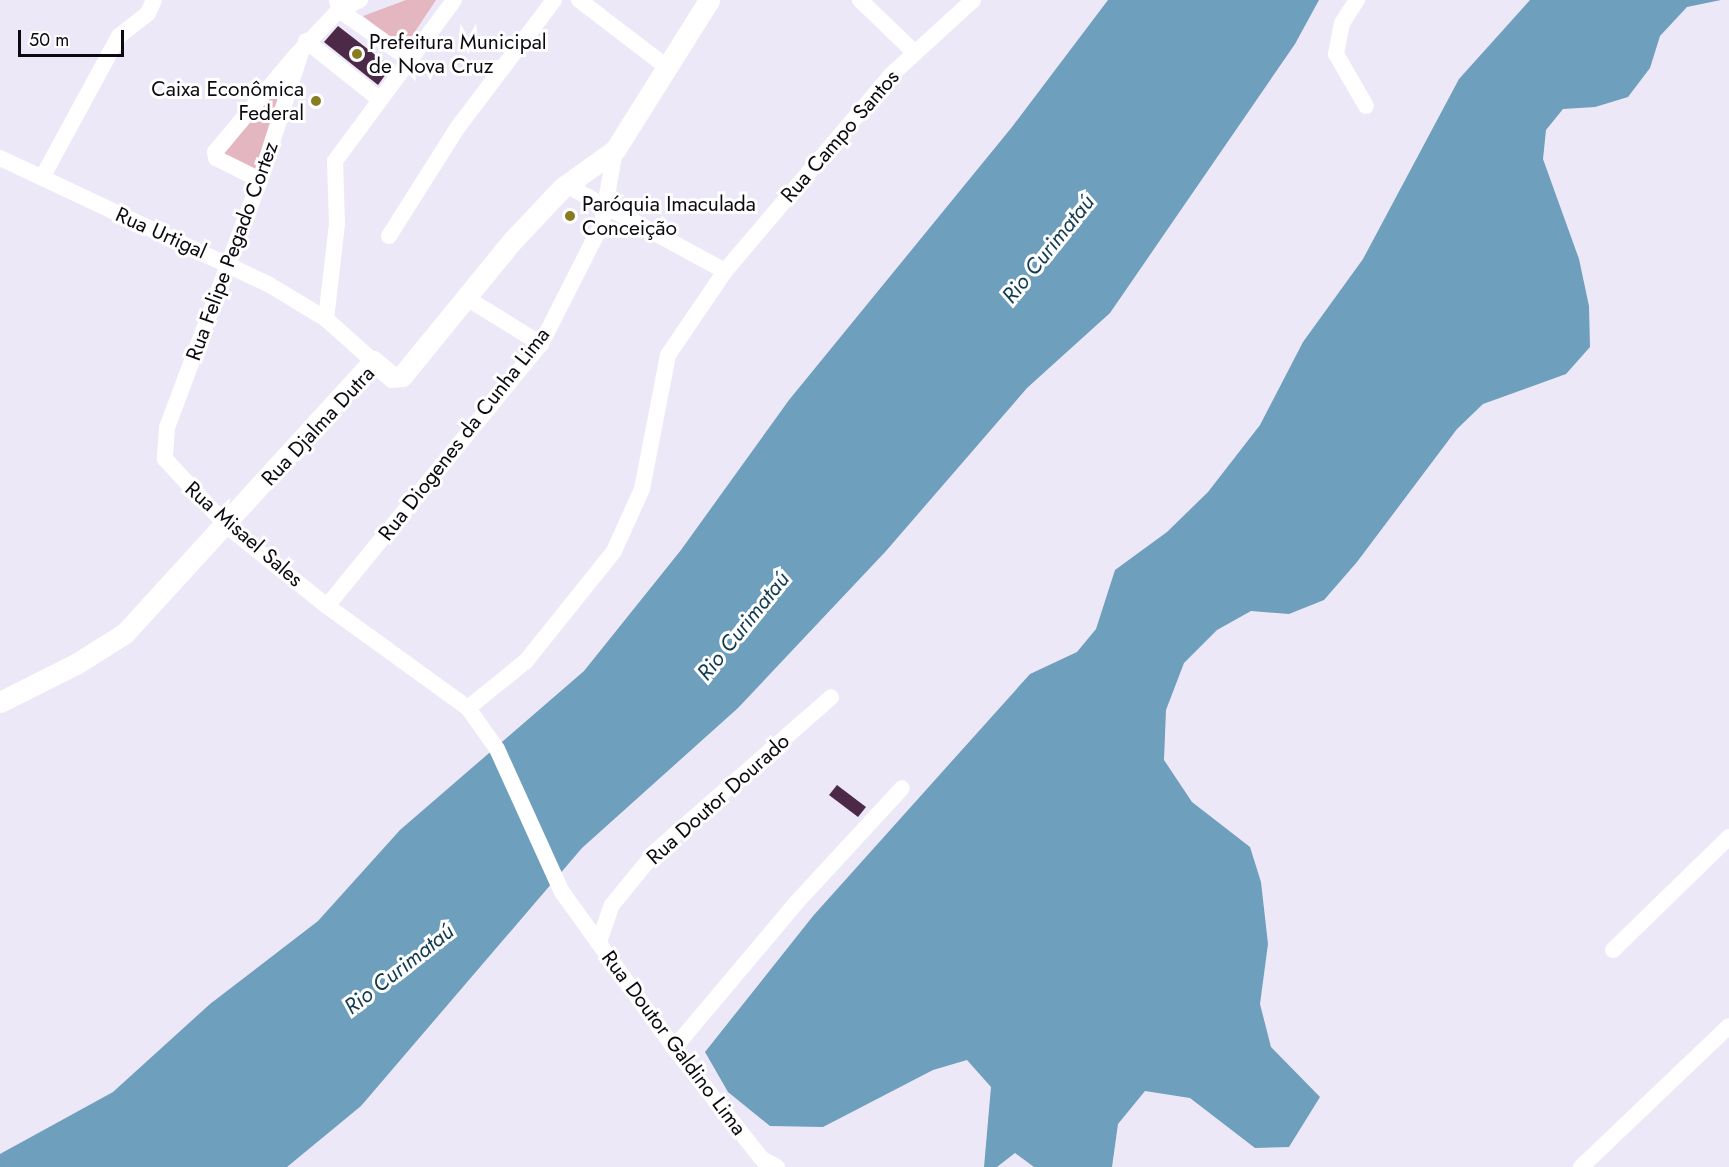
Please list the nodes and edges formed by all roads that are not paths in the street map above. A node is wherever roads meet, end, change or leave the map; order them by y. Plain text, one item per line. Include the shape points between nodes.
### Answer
1 (360, 0) edge
2 (454, 0) edge
3 (554, 0) edge
4 (579, 0) edge
5 (709, 0) edge
6 (860, 0) edge
7 (973, 0) edge
8 (1357, 0) edge
9 (152, 4) edge
10 (338, 5) edge
11 (304, 45) junction
12 (915, 52) junction
13 (409, 59) junction
14 (667, 67) junction
15 (378, 98) junction
16 (1366, 106) dead end
17 (615, 150) junction
18 (0, 158) edge
19 (43, 176) junction
20 (260, 180) junction
21 (566, 185) junction
22 (607, 204) junction
23 (389, 236) dead end
24 (228, 264) junction
25 (725, 271) junction
26 (468, 299) junction
27 (326, 319) junction
28 (540, 344) junction
29 (373, 361) junction
30 (165, 459) joint
31 (227, 525) junction
32 (327, 606) junction
33 (831, 697) dead end
34 (0, 702) edge
35 (468, 708) junction
36 (902, 788) dead end
37 (1729, 837) edge
38 (599, 942) junction
39 (1613, 950) dead end
40 (1729, 1026) edge
41 (674, 1048) junction
42 (769, 1164) edge
43 (1581, 1167) edge

1 - 10 street, Rua Felipe Pegado Cortez
2 - 13 street
3 - 23 street via 458,128
4 - 14 street
5 - 14 main road, Rua Djalma Dutra
6 - 12 street
7 - 12 street, Rua Campo Santos
8 - 16 street via 1342,23 1336,54
9 - 19 street via 123,30
10 - 11 street, Rua Felipe Pegado Cortez
10 - 13 street
11 - 15 street
11 - 20 street, Rua Felipe Pegado Cortez
11 - 20 street via 236,121 215,152 218,159
12 - 25 street, Rua Campo Santos
13 - 15 street
14 - 17 main road, Rua Djalma Dutra
15 - 27 street via 334,167 337,224
17 - 21 main road, Rua Djalma Dutra
17 - 22 street, Rua Diogenes da Cunha Lima
18 - 19 street, Rua Urtigal
19 - 24 street, Rua Urtigal
20 - 24 street, Rua Felipe Pegado Cortez
21 - 22 street
21 - 26 main road, Rua Djalma Dutra via 513,240
22 - 25 street
22 - 28 street, Rua Diogenes da Cunha Lima via 590,251
24 - 27 street, Rua Urtigal
24 - 30 street, Rua Felipe Pegado Cortez via 167,427
25 - 35 street, Rua Campo Santos via 668,355 642,489 614,551 526,661
26 - 28 street
26 - 29 main road, Rua Djalma Dutra via 402,376 392,377
27 - 29 street, Rua Urtigal
28 - 32 street, Rua Diogenes da Cunha Lima
29 - 31 main road, Rua Djalma Dutra
30 - 31 street, Rua Misael Sales
31 - 32 street, Rua Misael Sales
31 - 34 main road, Rua Djalma Dutra via 112,643
32 - 35 street
33 - 38 street, Rua Doutor Dourado via 656,851 612,905
35 - 38 street, Rua Doutor Galdino Lima via 497,749 562,892
36 - 41 street via 796,903
37 - 39 street
38 - 41 street, Rua Doutor Galdino Lima
40 - 43 street
41 - 42 street, Rua Doutor Galdino Lima

